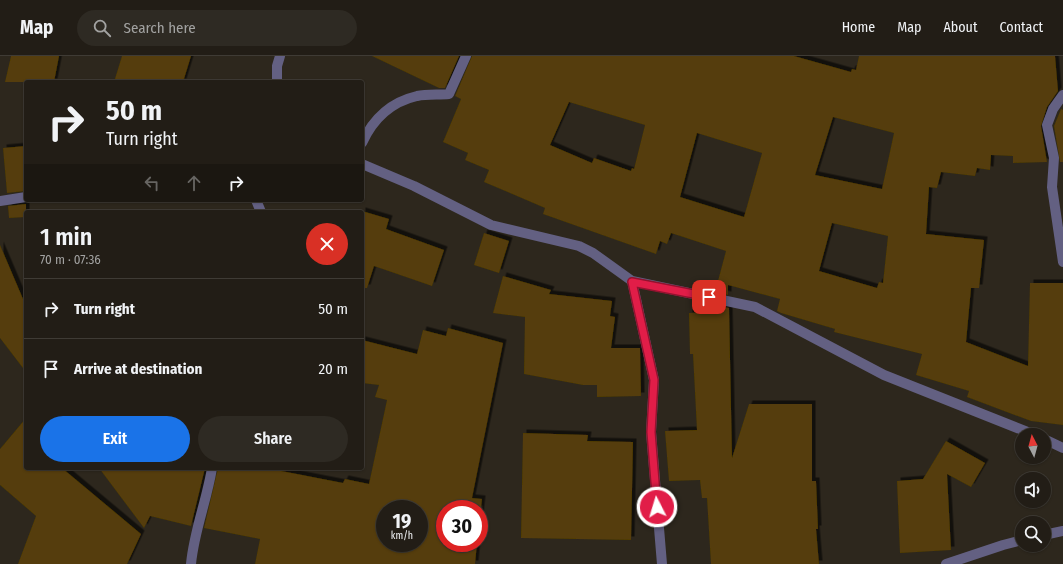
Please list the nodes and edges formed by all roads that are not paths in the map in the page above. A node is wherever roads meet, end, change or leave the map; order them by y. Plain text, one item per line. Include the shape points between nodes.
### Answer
1 (280, 56) edge
2 (466, 56) edge
3 (277, 80) edge
4 (1063, 95) edge
5 (364, 139) edge
6 (364, 165) edge
7 (24, 197) edge
8 (0, 201) edge
9 (1063, 262) edge
10 (632, 282) junction
11 (1017, 428) edge
12 (1051, 442) edge
13 (1063, 448) edge
14 (212, 470) edge
15 (1063, 531) edge
16 (1051, 534) edge
17 (1015, 542) edge
18 (191, 564) edge
19 (662, 564) edge
20 (946, 564) edge

1 - 3 street
2 - 5 street via 449,94 417,96 387,108 370,127
4 - 9 street via 1053,109 1047,125 1054,158 1052,187
6 - 10 street via 414,186 491,225 579,246 593,253
7 - 8 street
10 - 11 street via 755,307 884,375
10 - 19 street via 654,380 651,432
12 - 13 street
14 - 18 street via 192,549
15 - 16 street
17 - 20 street

